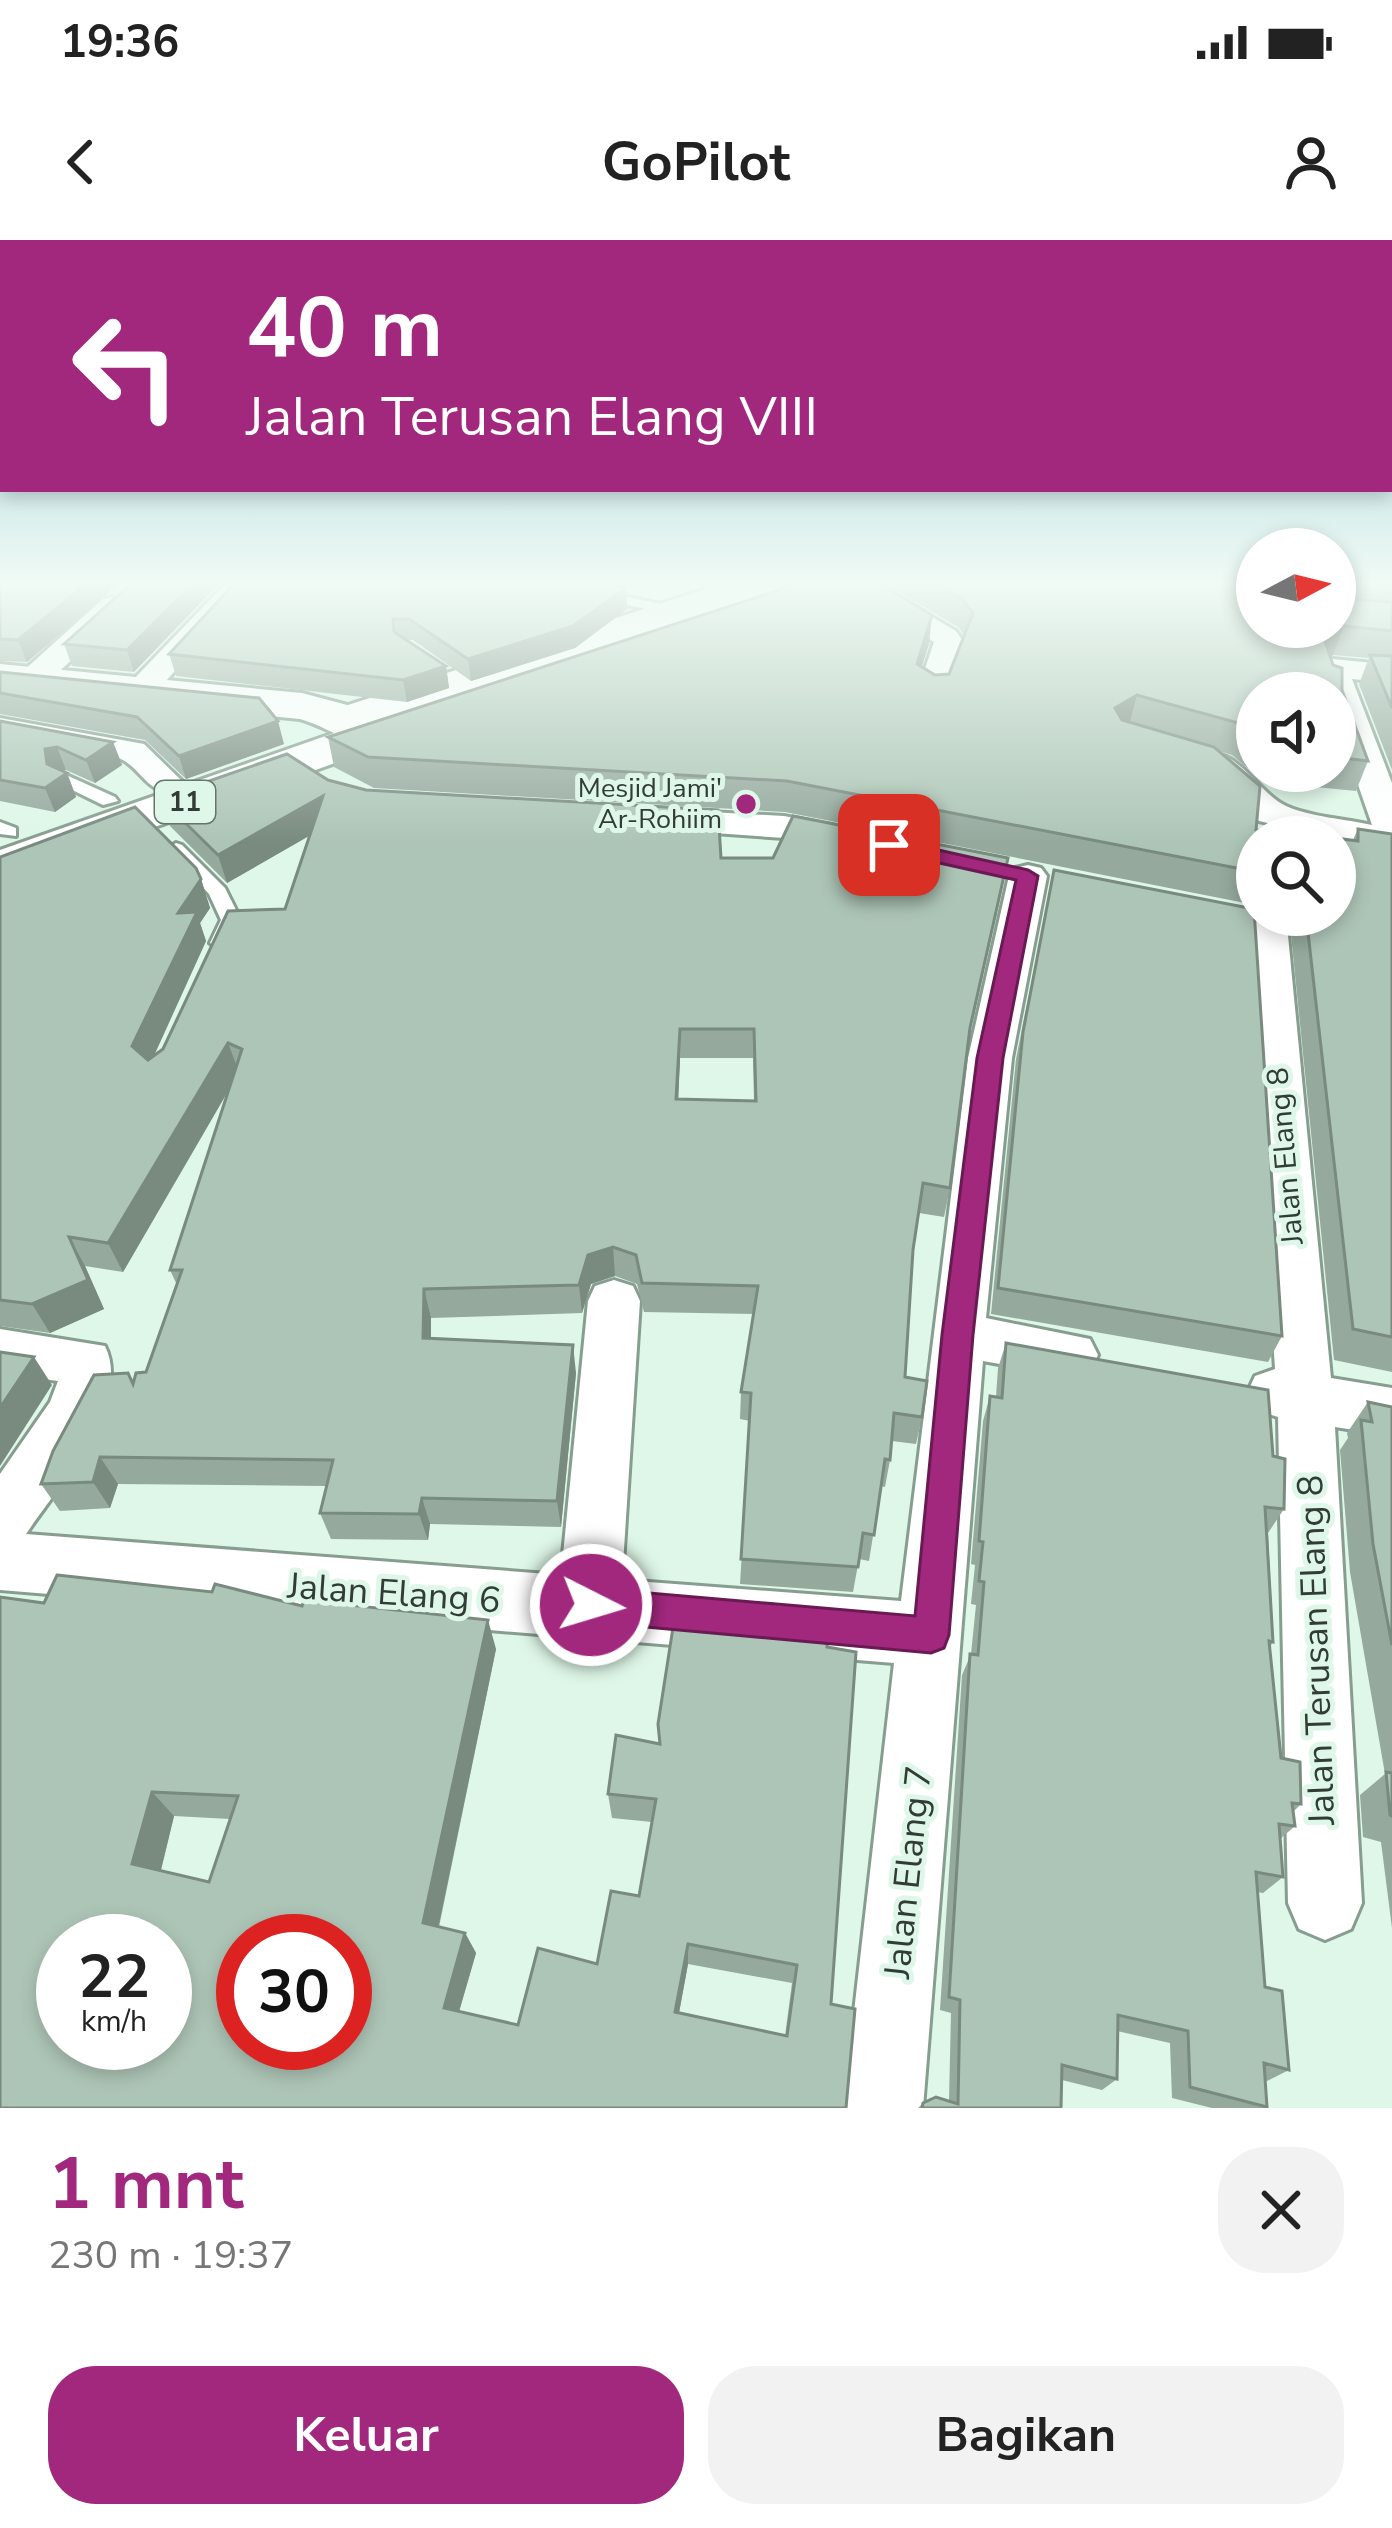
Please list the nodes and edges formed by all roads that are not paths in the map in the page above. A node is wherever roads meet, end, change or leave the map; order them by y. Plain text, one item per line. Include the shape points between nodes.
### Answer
1 (160, 669) edge
2 (469, 669) edge
3 (504, 669) edge
4 (941, 669) edge
5 (1333, 669) edge
6 (1345, 669) edge
7 (1392, 674) edge
8 (16, 678) edge
9 (142, 689) junction
10 (933, 692) edge
11 (360, 727) junction
12 (0, 728) edge
13 (1181, 752) edge
14 (64, 779) edge
15 (732, 784) edge
16 (140, 800) junction
17 (1263, 816) edge
18 (627, 818) edge
19 (717, 823) junction
20 (1392, 831) edge
21 (1356, 836) edge
22 (3, 840) edge
23 (1392, 841) edge
24 (889, 845) edge
25 (1035, 877) dead end
26 (1254, 936) edge
27 (213, 959) edge
28 (614, 1301) dead end
29 (958, 1335) junction
30 (0, 1352) edge
31 (1120, 1364) edge
32 (1235, 1385) edge
33 (1305, 1398) junction
34 (1392, 1412) edge
35 (0, 1521) edge
36 (0, 1561) edge
37 (591, 1605) junction
38 (931, 1635) junction
39 (1325, 1903) dead end
40 (883, 2108) edge

1 - 9 street
2 - 11 main road, 11
3 - 11 main road, 11
4 - 10 street
5 - 20 street
6 - 7 street
8 - 9 main road
9 - 11 main road via 302,706
11 - 16 main road, 11
11 - 16 main road, 11 via 313,774
12 - 16 street via 131,751
13 - 17 street via 1219,766
14 - 16 lane
15 - 19 street
16 - 22 main road, 11
16 - 27 lane via 218,892 230,920
18 - 19 street
19 - 24 street
21 - 23 street
25 - 29 street, Jalan Elang 7 via 990,1058
26 - 33 street, Jalan Elang 8
28 - 37 street
29 - 31 street
29 - 38 street, Jalan Elang 7
30 - 35 street via 86,1362 90,1372 85,1397
32 - 33 street
33 - 34 street
33 - 39 street, Jalan Terusan Elang 8
36 - 37 street, Jalan Elang 6
37 - 38 street, Jalan Elang 6
38 - 40 street, Jalan Elang 7

